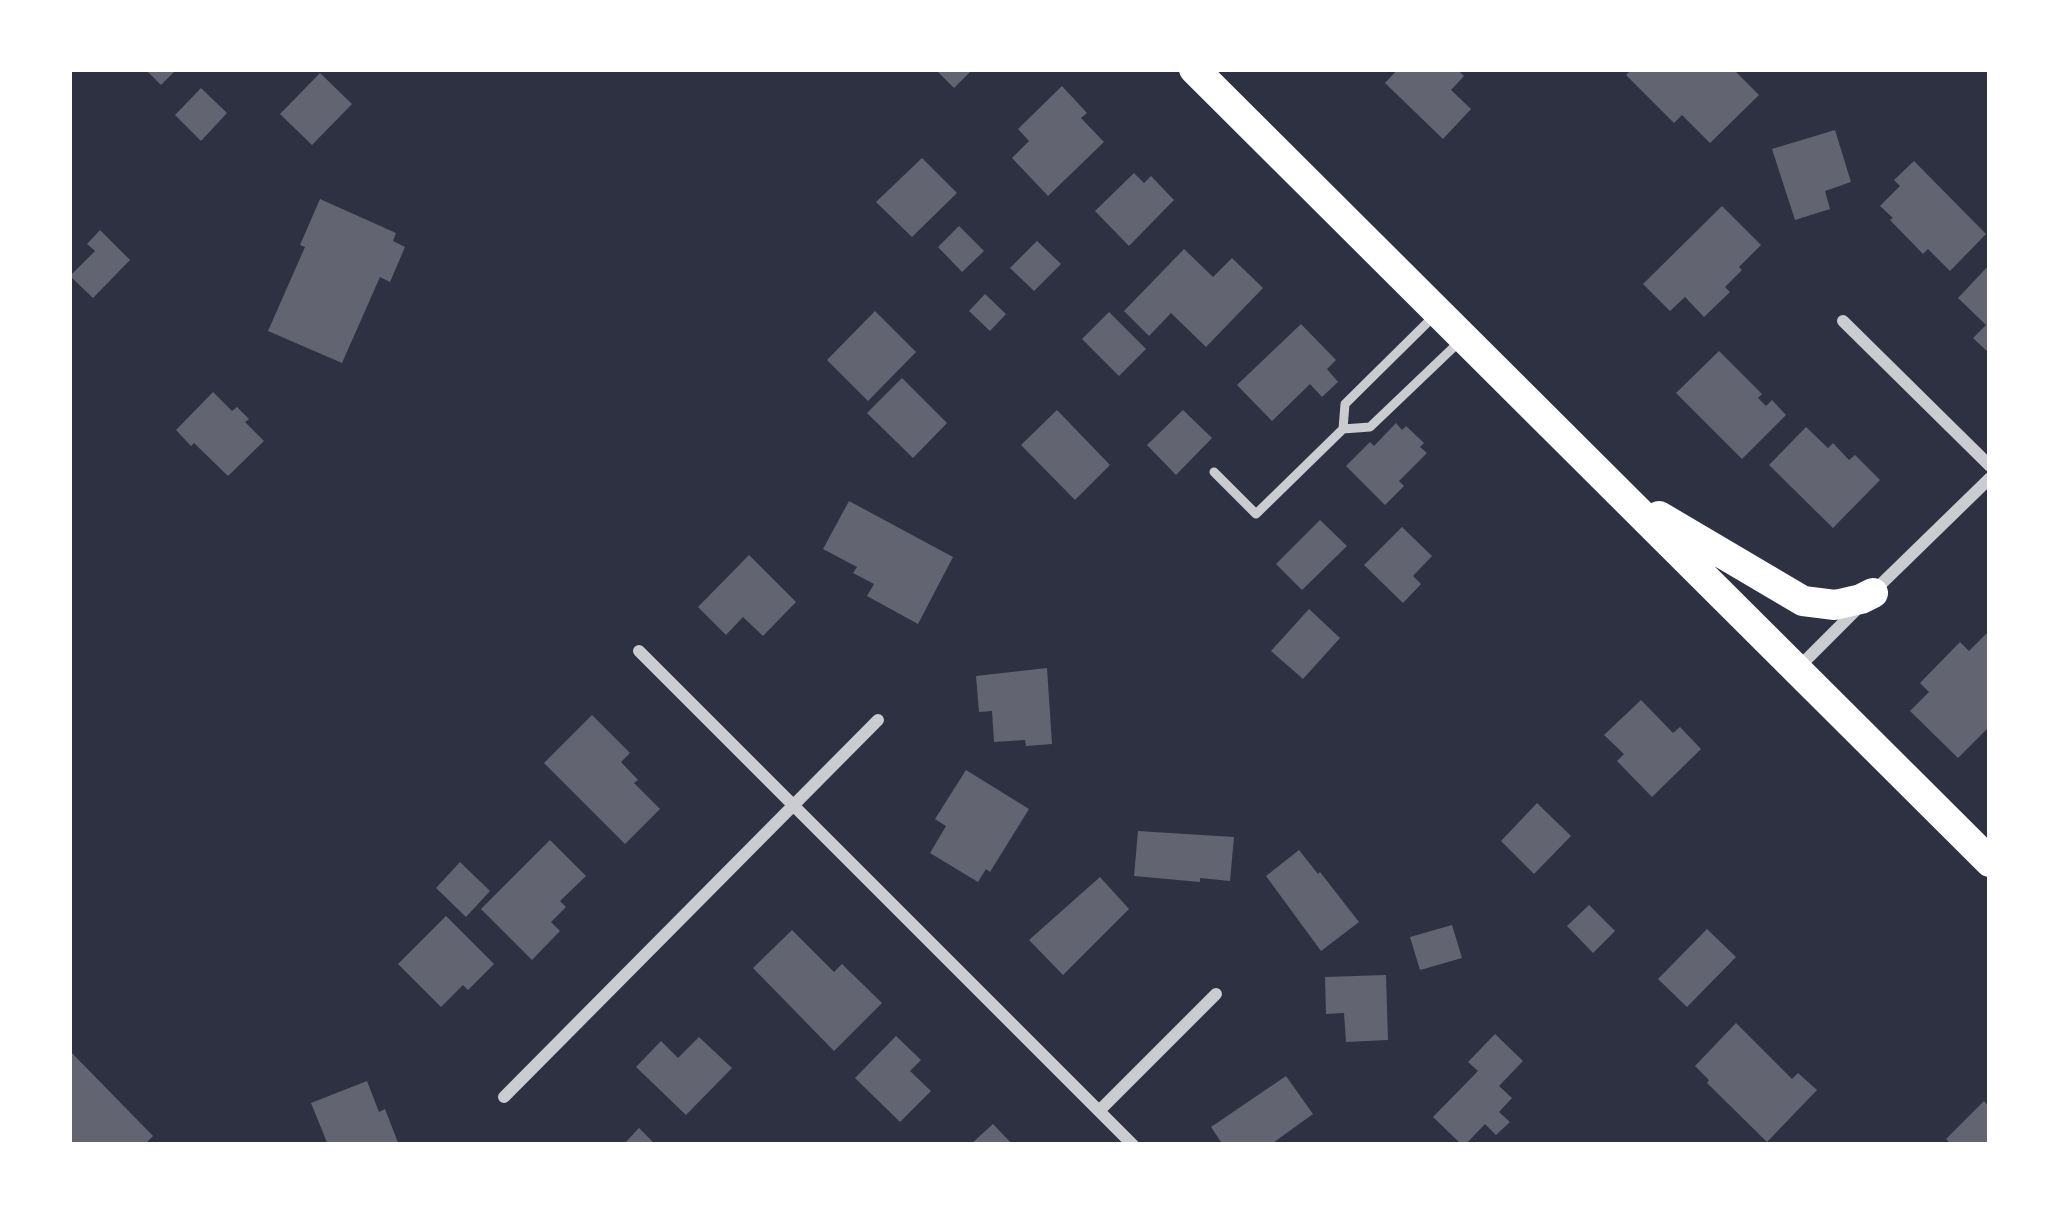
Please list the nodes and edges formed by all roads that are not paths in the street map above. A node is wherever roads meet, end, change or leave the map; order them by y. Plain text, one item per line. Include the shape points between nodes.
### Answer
1 (1194, 69) edge
2 (1438, 312) junction
3 (1843, 321) dead end
4 (1463, 337) junction
5 (1343, 429) junction
6 (1990, 466) edge
7 (1214, 472) dead end
8 (1990, 478) edge
9 (1617, 490) junction
10 (1873, 592) junction
11 (639, 651) dead end
12 (1797, 670) junction
13 (878, 720) dead end
14 (793, 805) junction
15 (1990, 862) edge
16 (1216, 994) dead end
17 (504, 1097) dead end
18 (1100, 1110) junction
19 (1133, 1145) edge

1 - 2 main road
2 - 4 main road
2 - 5 lane via 1345,404
3 - 6 street
4 - 5 lane via 1370,427
4 - 9 main road
5 - 7 lane via 1256,514
8 - 10 street
9 - 10 main road via 1803,601 1834,605
9 - 12 main road
10 - 12 street
11 - 14 street
12 - 15 main road
13 - 14 street
14 - 17 street
14 - 18 street
16 - 18 street
18 - 19 street

